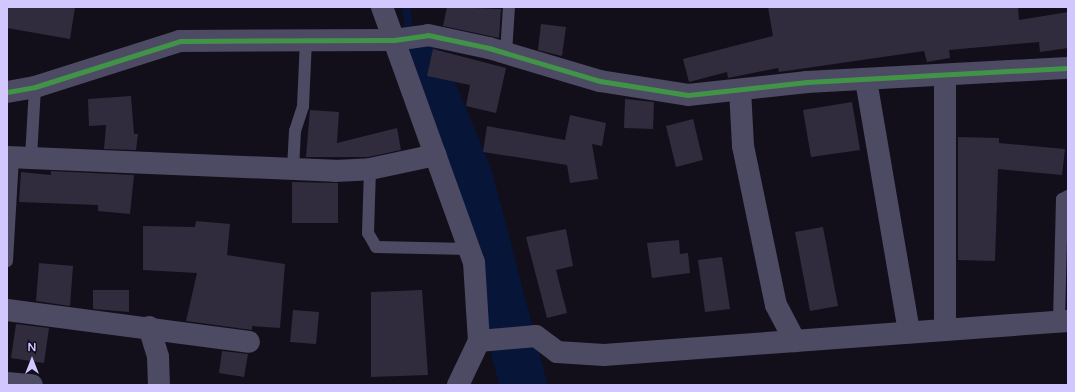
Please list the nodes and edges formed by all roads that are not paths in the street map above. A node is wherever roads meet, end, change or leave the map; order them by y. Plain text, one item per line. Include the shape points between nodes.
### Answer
1 (382, 7) edge
2 (509, 7) edge
3 (394, 40) junction
4 (306, 41) junction
5 (506, 53) junction
6 (1068, 68) edge
7 (945, 76) junction
8 (866, 80) junction
9 (35, 87) junction
10 (740, 90) junction
11 (7, 92) edge
12 (436, 155) junction
13 (17, 157) edge
14 (293, 169) junction
15 (370, 169) junction
16 (1068, 196) edge
17 (469, 249) junction
18 (7, 261) edge
19 (7, 310) edge
20 (1063, 321) edge
21 (148, 327) junction
22 (945, 330) junction
23 (909, 332) junction
24 (479, 341) junction
25 (795, 341) junction
26 (248, 342) dead end
27 (7, 383) edge
28 (32, 385) edge
29 (159, 385) edge
30 (458, 385) edge

1 - 3 street
2 - 5 lane
3 - 4 street
3 - 5 street via 428,35
3 - 12 street
4 - 9 street via 180,41
4 - 14 lane via 303,106 295,131
5 - 10 street via 600,81 688,95
6 - 7 street
7 - 8 street
7 - 22 street
8 - 10 street
8 - 23 street
9 - 11 street
9 - 13 lane
10 - 25 street via 743,146 776,305
12 - 15 street
12 - 17 street
13 - 14 street
13 - 18 lane
14 - 15 street
15 - 17 lane via 368,233 376,248
16 - 20 lane via 1062,199
17 - 24 street via 474,262
19 - 21 street
20 - 22 street
21 - 26 street
21 - 29 street via 158,357
22 - 23 street
23 - 25 street
24 - 25 street via 536,336 557,352 604,355
24 - 30 street
27 - 28 street

